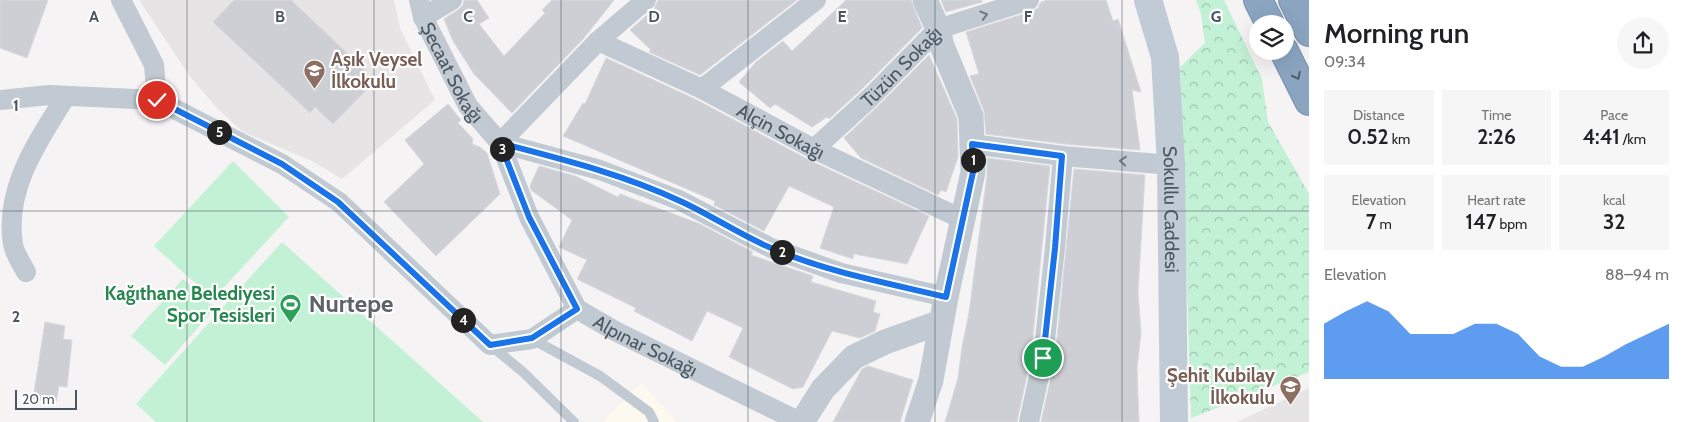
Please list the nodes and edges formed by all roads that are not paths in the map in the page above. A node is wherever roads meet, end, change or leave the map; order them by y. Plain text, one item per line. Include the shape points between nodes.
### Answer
1 (121, 0) edge
2 (452, 0) edge
3 (646, 0) edge
4 (816, 0) edge
5 (925, 0) edge
6 (1029, 0) edge
7 (1148, 0) edge
8 (1258, 0) edge
9 (1292, 0) edge
10 (421, 8) edge
11 (1266, 15) edge
12 (938, 29) junction
13 (1309, 32) edge
14 (598, 41) junction
15 (1288, 60) edge
16 (702, 89) junction
17 (66, 96) junction
18 (0, 100) edge
19 (157, 100) junction
20 (1309, 101) edge
21 (500, 143) junction
22 (972, 144) junction
23 (814, 149) junction
24 (1062, 156) junction
25 (1171, 165) junction
26 (964, 220) junction
27 (26, 272) dead end
28 (946, 297) junction
29 (577, 309) junction
30 (941, 322) junction
31 (532, 338) junction
32 (490, 345) junction
33 (574, 422) edge
34 (654, 422) edge
35 (801, 422) edge
36 (917, 422) edge
37 (1029, 422) edge
38 (1174, 422) edge

1 - 19 street via 154,65
2 - 10 street
3 - 14 street
4 - 16 street
5 - 12 street
12 -> 6 street, Tüzün Sokağı
7 - 25 main road, Sokullu Caddesi via 1165,57
8 - 11 highway
9 - 13 highway
10 - 21 street, Şecaat Sokağı via 468,106
12 - 22 street via 971,116
12 - 23 street, Tüzün Sokağı
14 - 16 street, Alçin Sokağı
14 - 21 street
15 -> 20 highway
16 - 23 street, Alçin Sokağı
17 - 18 street
17 - 19 street
17 - 27 street via 31,153 12,204 13,246
19 - 32 street via 282,164 338,202
21 - 28 street via 600,170 679,200 771,248 841,273
21 - 29 street, Alpınar Sokağı via 529,217
22 - 24 street
22 - 26 street via 973,172
23 - 26 street, Alçin Sokağı
25 -> 24 street
24 - 37 street via 1043,358
25 - 38 main road, Sokullu Caddesi
26 - 28 street
28 - 30 street
29 - 31 street
29 - 35 street, Alpınar Sokağı via 615,331
30 - 35 street via 854,357 823,389
30 - 36 street via 931,380
31 - 32 street
31 - 34 lane via 600,376 649,412
32 - 33 lane

